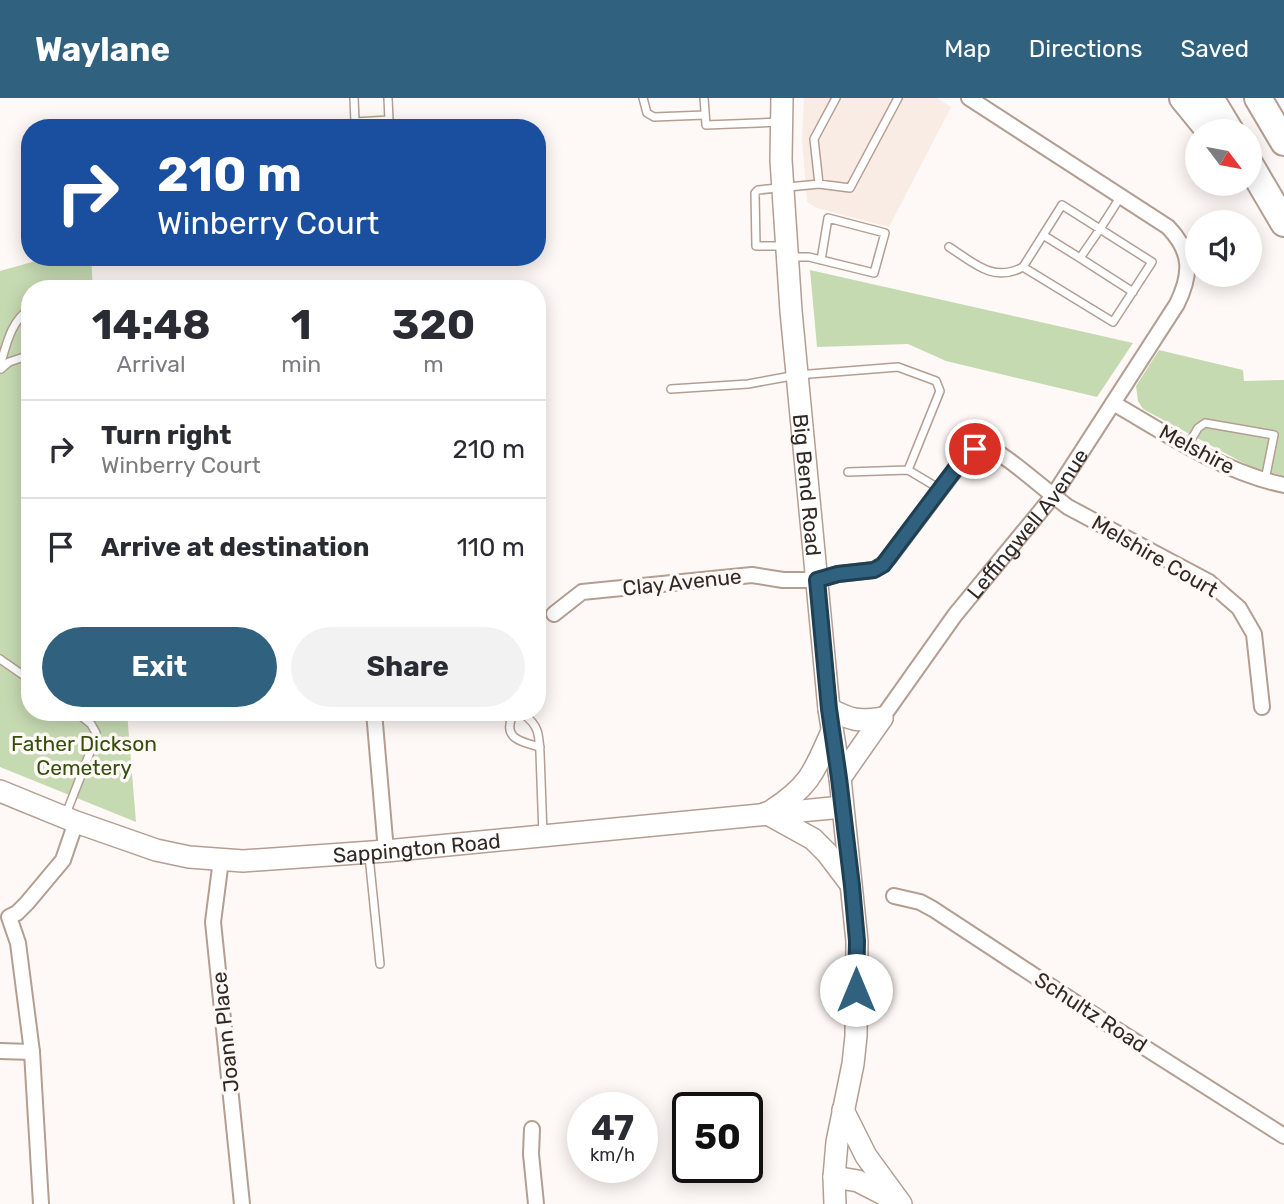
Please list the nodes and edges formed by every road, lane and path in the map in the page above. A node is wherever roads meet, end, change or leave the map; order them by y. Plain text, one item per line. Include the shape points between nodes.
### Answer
1 (354, 98) edge
2 (388, 98) edge
3 (643, 98) edge
4 (704, 98) edge
5 (782, 98) edge
6 (836, 98) edge
7 (898, 98) edge
8 (970, 98) edge
9 (1183, 98) edge
10 (1210, 98) edge
11 (1258, 98) edge
12 (705, 115) junction
13 (355, 119) edge
14 (389, 119) edge
15 (1200, 119) edge
16 (1223, 119) edge
17 (782, 122) junction
18 (1284, 142) edge
19 (819, 184) junction
20 (1262, 186) edge
21 (782, 187) junction
22 (1262, 194) edge
23 (1121, 196) junction
24 (1282, 220) edge
25 (1100, 229) junction
26 (1043, 235) junction
27 (949, 247) dead end
28 (787, 251) junction
29 (1080, 258) junction
30 (821, 260) junction
31 (1023, 267) junction
32 (1133, 292) junction
33 (21, 316) edge
34 (21, 358) edge
35 (0, 368) edge
36 (797, 375) junction
37 (671, 389) dead end
38 (1113, 403) junction
39 (1188, 446) junction
40 (908, 470) junction
41 (848, 472) dead end
42 (1265, 481) junction
43 (1284, 485) edge
44 (940, 489) junction
45 (1053, 496) junction
46 (817, 580) junction
47 (554, 614) dead end
48 (0, 659) edge
49 (21, 674) edge
50 (1262, 707) dead end
51 (829, 709) junction
52 (882, 718) junction
53 (87, 721) edge
54 (374, 721) edge
55 (511, 721) edge
56 (533, 721) edge
57 (832, 732) junction
58 (540, 747) junction
59 (839, 778) junction
60 (0, 791) edge
61 (842, 807) junction
62 (766, 813) junction
63 (70, 820) junction
64 (543, 835) junction
65 (377, 851) junction
66 (221, 860) junction
67 (852, 886) junction
68 (894, 896) dead end
69 (5, 918) edge
70 (380, 964) dead end
71 (0, 1051) edge
72 (32, 1052) junction
73 (843, 1110) junction
74 (532, 1129) dead end
75 (1282, 1131) edge
76 (834, 1177) junction
77 (41, 1204) edge
78 (242, 1204) edge
79 (536, 1204) edge
80 (835, 1204) edge
81 (871, 1204) edge
82 (900, 1204) edge

1 - 13 lane
2 - 14 lane
3 - 12 lane via 647,113 654,117
4 - 12 lane
5 - 17 main road, Big Bend Road
6 - 19 lane via 814,139
7 - 19 lane via 850,188
8 - 23 street
9 - 15 highway
10 - 16 highway
11 - 18 highway
12 - 17 lane via 706,125
17 - 21 main road, Big Bend Road
19 - 21 lane
20 - 24 highway
21 - 28 main road, Big Bend Road
21 - 28 lane via 755,193 755,243
22 - 24 highway
23 - 25 lane
23 - 38 street, Leffingwell Avenue via 1177,236 1187,256 1187,276 1177,304
25 - 26 lane via 1062,205
25 - 29 lane
25 - 32 lane via 1152,262
26 - 29 lane
26 - 31 lane
27 - 31 lane via 988,272 1012,273
28 - 30 lane
28 - 36 main road, Big Bend Road
29 - 32 lane
30 - 30 lane via 874,273 885,233 828,218
31 - 32 lane via 1113,322
33 - 35 lane
34 - 35 lane
36 - 37 lane via 748,384
36 - 40 lane via 898,367 936,381 940,391
36 - 46 main road, Big Bend Road
38 - 39 street, Melshire
38 - 45 street, Leffingwell Avenue
39 - 42 street, Melshire
39 - 42 lane via 1205,423 1274,435
40 - 41 lane
40 - 44 lane
42 - 43 street, Melshire
44 - 45 street, Melshire Court via 968,453 982,448 997,452
44 - 46 street, Clay Avenue via 883,565
45 - 50 street, Melshire Court via 1209,582 1239,608 1254,634
45 - 52 street, Leffingwell Avenue via 955,615
46 - 47 street, Clay Avenue via 752,575 582,592
46 - 51 main road, Big Bend Road
48 - 49 lane
51 - 52 main road via 852,720
51 - 57 main road, Big Bend Road
52 - 59 main road, Leffingwell Avenue
53 - 63 lane via 96,733
54 - 65 street
55 - 58 lane via 510,734
56 - 58 lane
57 - 59 main road, Big Bend Road
57 - 62 main road via 806,783
58 - 64 lane
59 - 61 main road, Big Bend Road
60 - 63 main road, Sappington Road
61 - 62 main road, Sappington Road
61 - 67 main road, Big Bend Road
62 - 64 main road, Sappington Road
62 - 67 main road via 813,839
63 - 66 main road, Sappington Road via 156,850
63 - 69 street via 63,860 17,913
64 - 65 main road, Sappington Road
65 - 66 main road, Sappington Road
65 - 70 lane
66 - 78 street, Joann Place via 213,922
67 - 73 main road, Big Bend Road via 857,941 856,1036
68 - 75 street, Schultz Road via 933,909
69 - 72 street via 18,943
71 - 72 street
72 - 77 street
73 - 76 main road, Big Bend Road
73 - 82 main road via 866,1156
74 - 79 street
76 - 80 main road, Big Bend Road
76 - 82 main road via 858,1181
81 - 82 main road

